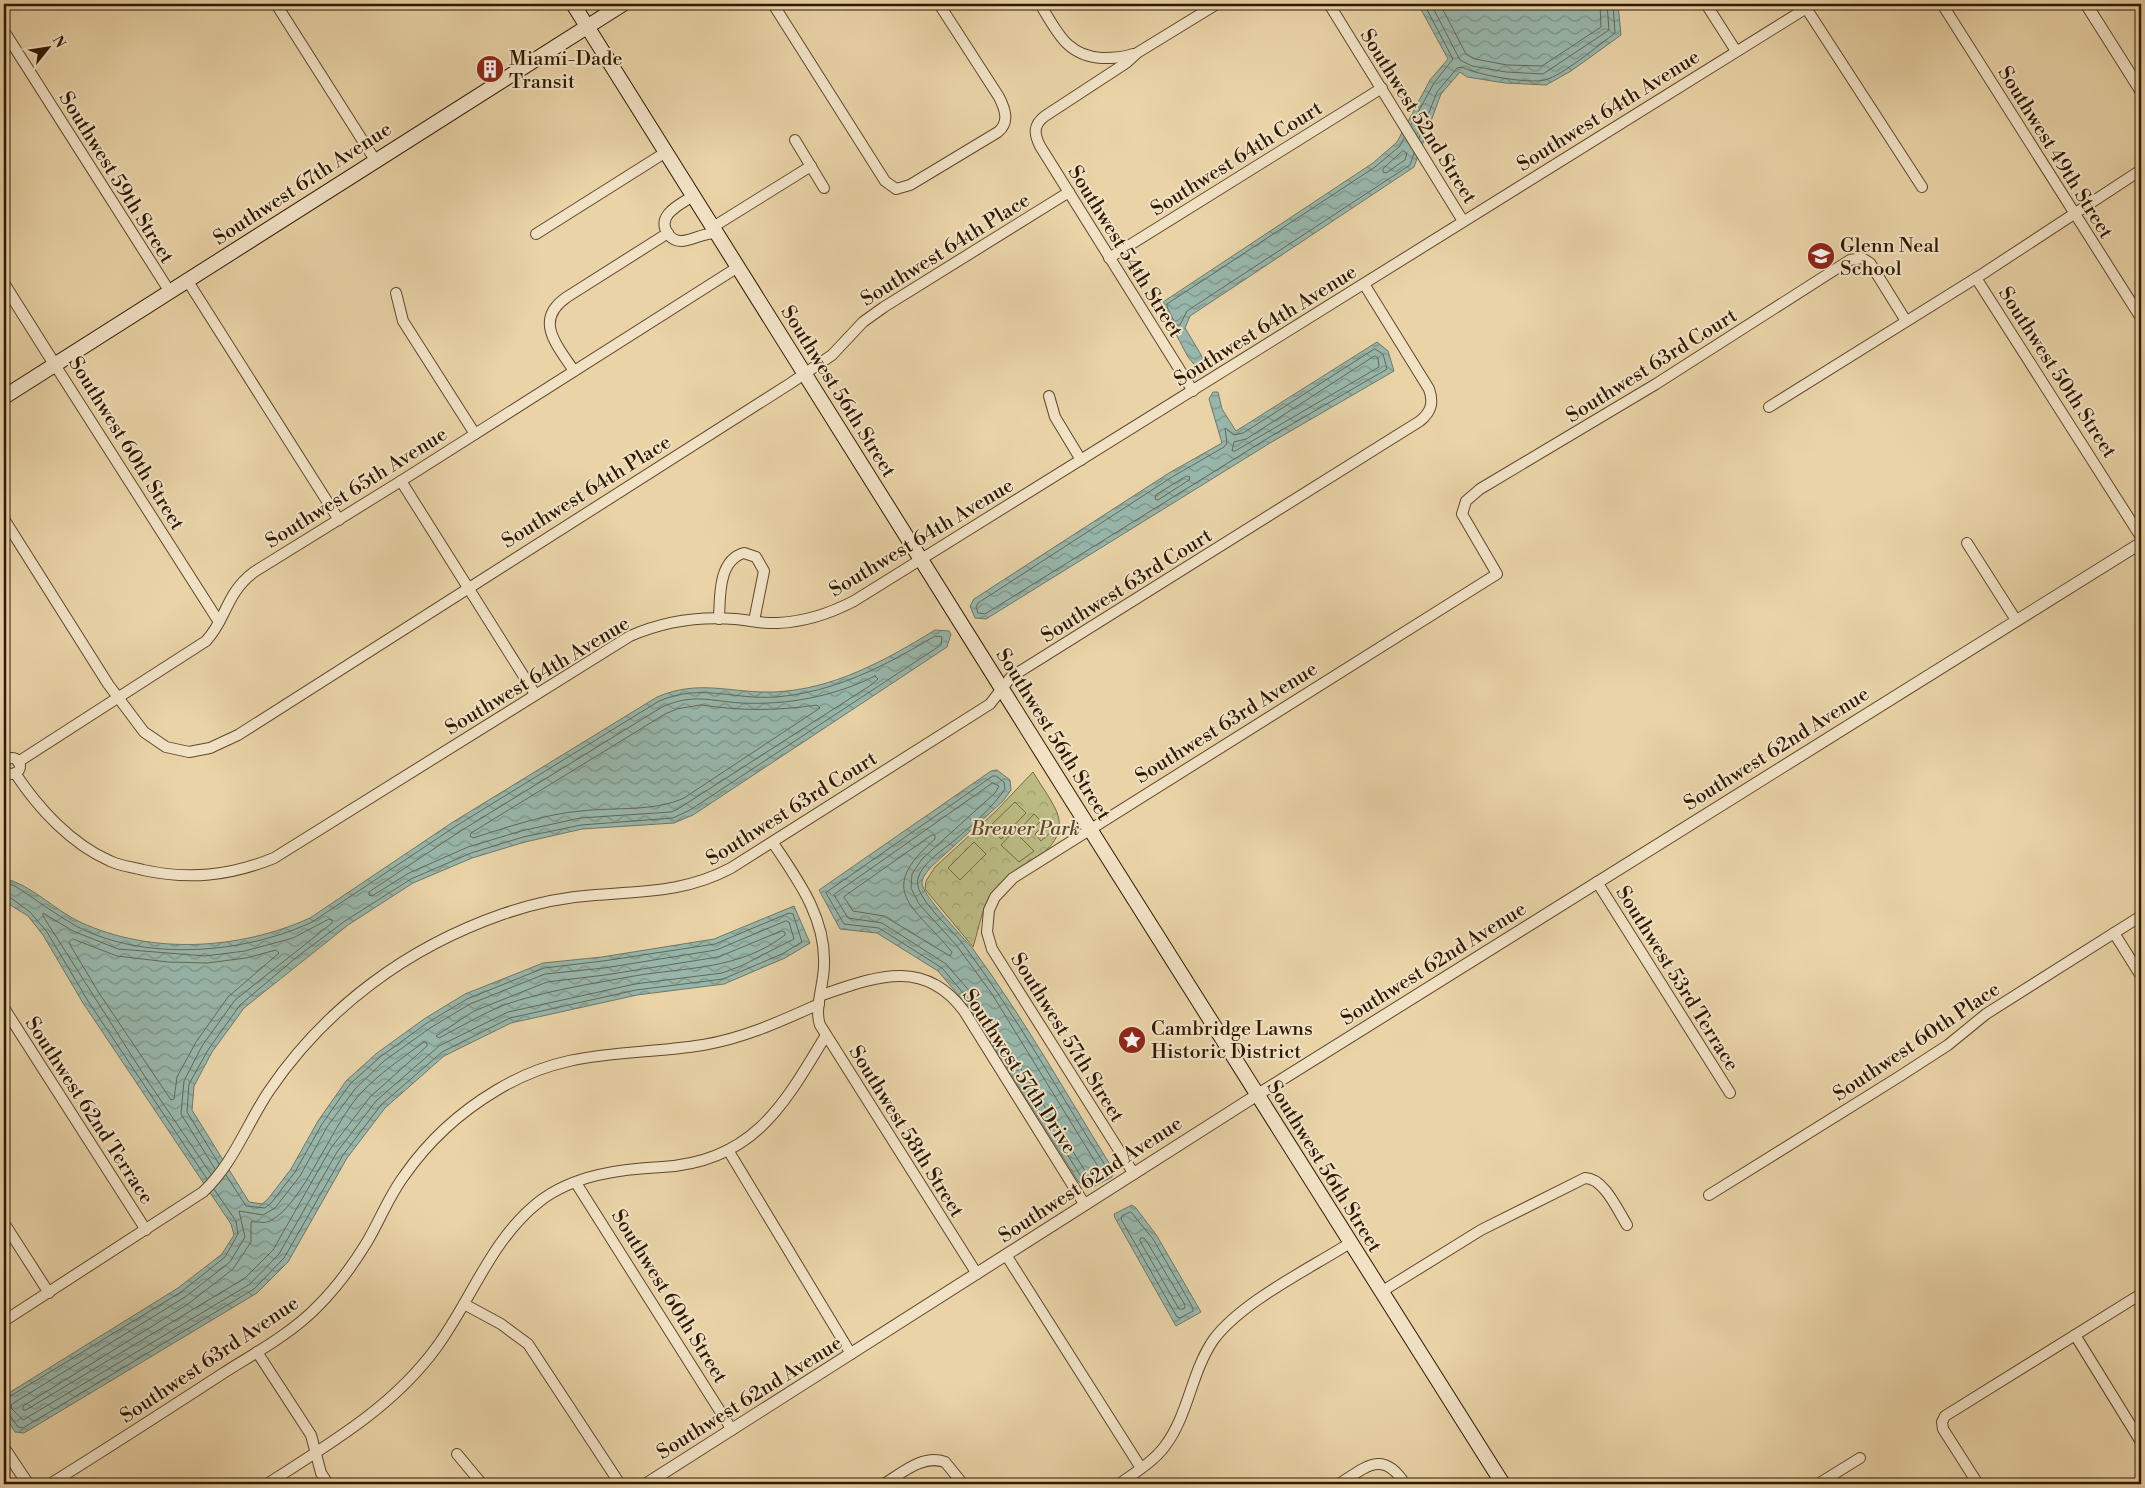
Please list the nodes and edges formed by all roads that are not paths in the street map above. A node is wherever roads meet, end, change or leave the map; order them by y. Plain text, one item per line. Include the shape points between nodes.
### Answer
1 (276, 4) edge
2 (573, 4) edge
3 (623, 4) edge
4 (774, 4) edge
5 (939, 4) edge
6 (1040, 4) edge
7 (1217, 4) edge
8 (1329, 4) edge
9 (1706, 4) edge
10 (1942, 4) edge
11 (2086, 4) edge
12 (1810, 6) edge
13 (587, 26) junction
14 (4, 31) edge
15 (1736, 51) junction
16 (1137, 53) junction
17 (1382, 88) junction
18 (2141, 91) edge
19 (795, 140) dead end
20 (666, 152) junction
21 (375, 160) junction
22 (810, 166) junction
23 (2141, 170) edge
24 (1922, 187) dead end
25 (824, 188) dead end
26 (1069, 192) junction
27 (693, 196) junction
28 (2075, 214) junction
29 (1463, 222) junction
30 (715, 230) junction
31 (668, 233) junction
32 (536, 234) dead end
33 (1109, 258) junction
34 (738, 267) junction
35 (1976, 278) junction
36 (188, 280) junction
37 (4, 284) edge
38 (1364, 284) junction
39 (170, 292) junction
40 (396, 293) dead end
41 (2141, 318) edge
42 (1906, 321) junction
43 (55, 365) junction
44 (574, 371) junction
45 (804, 374) junction
46 (1193, 391) junction
47 (1049, 396) dead end
48 (4, 397) edge
49 (1769, 407) dead end
50 (474, 434) junction
51 (1081, 460) junction
52 (401, 481) junction
53 (4, 519) edge
54 (339, 520) junction
55 (2141, 536) edge
56 (1967, 543) dead end
57 (2141, 543) edge
58 (921, 560) junction
59 (1497, 574) joint
60 (468, 587) junction
61 (719, 619) junction
62 (2016, 620) junction
63 (754, 621) junction
64 (219, 622) junction
65 (1002, 689) junction
66 (535, 694) junction
67 (117, 698) junction
68 (7, 766) edge
69 (1089, 829) junction
70 (773, 843) junction
71 (1597, 882) junction
72 (988, 915) joint
73 (2141, 916) edge
74 (2114, 933) junction
75 (2141, 976) edge
76 (820, 999) junction
77 (4, 1008) edge
78 (826, 1035) junction
79 (1730, 1093) dead end
80 (1257, 1095) junction
81 (728, 1150) junction
82 (1134, 1174) junction
83 (576, 1182) junction
84 (1709, 1195) dead end
85 (1085, 1205) junction
86 (4, 1224) edge
87 (1627, 1225) dead end
88 (146, 1230) junction
89 (1350, 1242) junction
90 (1006, 1255) junction
91 (977, 1274) junction
92 (1381, 1292) junction
93 (48, 1293) junction
94 (2141, 1294) edge
95 (464, 1304) junction
96 (4, 1321) edge
97 (2075, 1335) junction
98 (257, 1352) junction
99 (852, 1354) junction
100 (732, 1430) junction
101 (2141, 1442) edge
102 (4, 1448) edge
103 (316, 1453) junction
104 (457, 1454) dead end
105 (1860, 1458) dead end
106 (1142, 1468) junction
107 (28, 1484) edge
108 (50, 1484) edge
109 (267, 1484) edge
110 (328, 1484) edge
111 (482, 1484) edge
112 (620, 1484) edge
113 (646, 1484) edge
114 (884, 1484) edge
115 (963, 1484) edge
116 (1119, 1484) edge
117 (1339, 1484) edge
118 (1405, 1484) edge
119 (1504, 1484) edge
120 (1818, 1484) edge
121 (1978, 1484) edge

1 - 21 street
2 - 13 main road, Southwest 56th Street
3 - 13 main road, Southwest 67th Avenue
4 - 5 street via 885,181 896,189 910,185 998,132 1006,121 1000,98
6 - 16 street via 1065,42 1081,54 1117,58
7 - 16 street
8 - 17 street, Southwest 52nd Street
9 - 15 street
10 - 28 street, Southwest 49th Street
11 - 18 street
12 - 15 street, Southwest 64th Avenue
12 - 24 street via 1880,124
13 - 20 main road, Southwest 56th Street
13 - 21 main road, Southwest 67th Avenue
14 - 39 street, Southwest 59th Street
15 - 29 street, Southwest 64th Avenue
16 - 26 street, Southwest 54th Street via 1037,123 1035,129 1040,146
17 - 29 street, Southwest 52nd Street
17 - 33 street, Southwest 64th Court
19 - 22 street
20 - 27 main road, Southwest 56th Street
20 - 32 street
21 - 36 main road, Southwest 67th Avenue
22 - 25 street
22 - 30 street
23 - 28 street
26 - 33 street, Southwest 54th Street
26 - 45 street, Southwest 64th Place via 884,307 863,322 841,347
27 - 30 main road, Southwest 56th Street
27 - 31 street via 669,212 665,224
28 - 35 street
28 - 41 street, Southwest 49th Street
29 - 38 street, Southwest 64th Avenue
30 - 31 street via 681,241
30 - 34 main road, Southwest 56th Street
31 - 44 street via 567,297 552,310 550,331
33 - 46 street, Southwest 54th Street
34 - 44 street, Southwest 65th Avenue
34 - 45 main road, Southwest 56th Street
35 - 42 street
35 - 55 street, Southwest 50th Street
36 - 39 main road, Southwest 67th Avenue
36 - 54 street, Southwest 59th Street
37 - 43 street, Southwest 60th Street
38 - 46 street, Southwest 64th Avenue
38 - 65 street, Southwest 63rd Court via 1423,377 1432,402 1428,413 1011,677
39 - 43 main road, Southwest 67th Avenue
40 - 50 street via 402,321
42 - 49 street
42 - 59 street, Southwest 63rd Court via 1872,266 1862,258 1848,261 1656,384 1469,497 1463,507 1463,519
43 - 48 main road, Southwest 67th Avenue
43 - 64 street, Southwest 60th Street
44 - 50 street, Southwest 65th Avenue
45 - 58 main road, Southwest 56th Street
45 - 60 street, Southwest 64th Place
46 - 51 street, Southwest 64th Avenue
47 - 51 street via 1055,417
50 - 52 street, Southwest 65th Avenue
51 - 58 street, Southwest 64th Avenue
52 - 54 street, Southwest 65th Avenue
52 - 60 street
53 - 67 street, Southwest 64th Place
54 - 64 street, Southwest 65th Avenue via 247,578 230,597
56 - 62 street
57 - 62 street, Southwest 62nd Avenue
58 - 63 street, Southwest 64th Avenue via 834,610 785,623
58 - 65 main road, Southwest 56th Street
59 - 69 street, Southwest 63rd Avenue
60 - 66 street
60 - 67 street, Southwest 64th Place via 238,735 210,748 181,752 159,744 144,732
61 - 63 street, Southwest 64th Avenue
61 - 63 street via 725,569 734,557 744,553 756,557 764,571
61 - 66 street, Southwest 64th Avenue via 668,623 640,632 614,644
62 - 71 street, Southwest 62nd Avenue
64 - 67 street, Southwest 65th Avenue via 200,646
65 - 69 main road, Southwest 56th Street
65 - 70 street, Southwest 63rd Court via 990,704
66 - 68 street, Southwest 64th Avenue via 286,852 249,868 212,876 167,875 110,861 54,821
67 - 68 street, Southwest 65th Avenue
69 - 72 street, Southwest 63rd Avenue via 1013,878 995,897
69 - 80 main road, Southwest 56th Street
70 - 76 street, Southwest 58th Street via 804,890 818,920 824,955
70 - 88 street, Southwest 63rd Court via 697,884 530,906 472,926 420,951 352,998 312,1037 269,1091 228,1162 207,1189
71 - 79 street, Southwest 53rd Terrace
71 - 80 street, Southwest 62nd Avenue
72 - 82 street, Southwest 57th Street via 987,932 992,949
73 - 74 street, Southwest 60th Place
74 - 75 street
74 - 84 street, Southwest 60th Place via 1986,1014 1948,1045
76 - 78 street, Southwest 58th Street via 817,1016
76 - 85 street, Southwest 57th Drive via 871,978 896,975 924,979 948,992 964,1011
76 - 98 street, Southwest 63rd Avenue via 764,1029 736,1038 678,1048 582,1057 535,1072 496,1091 454,1120 415,1161 363,1248 327,1297 305,1318
77 - 88 street, Southwest 62nd Terrace
78 - 81 street via 781,1108
78 - 91 street, Southwest 58th Street
80 - 82 street, Southwest 62nd Avenue
80 - 89 main road, Southwest 56th Street
81 - 83 street via 694,1162 620,1170
81 - 99 street
82 - 85 street, Southwest 62nd Avenue
83 - 95 street via 545,1197 520,1219 498,1246
83 - 100 street, Southwest 60th Street
85 - 90 street, Southwest 62nd Avenue
86 - 93 street
87 - 92 street via 1604,1190 1588,1178 1487,1226
88 - 93 street, Southwest 63rd Court
89 - 92 main road, Southwest 56th Street
89 - 106 street via 1251,1306 1224,1328 1200,1363 1173,1434 1162,1450
90 - 91 street, Southwest 62nd Avenue
90 - 106 street
91 - 99 street, Southwest 62nd Avenue
92 - 119 main road, Southwest 56th Street
93 - 96 street, Southwest 63rd Court
94 - 97 street
95 - 103 street via 442,1340 411,1379 373,1413
95 - 112 street via 502,1324 528,1344
97 - 101 street
97 - 121 street via 1950,1412 1942,1422 1945,1433
98 - 103 street via 311,1435
98 - 108 street, Southwest 63rd Avenue
99 - 100 street, Southwest 62nd Avenue
100 - 113 street, Southwest 62nd Avenue
102 - 107 street
103 - 109 street
103 - 110 street via 321,1474
104 - 111 street
105 - 120 street
106 - 116 street
114 - 115 street via 926,1461 940,1461 953,1470
117 - 118 street via 1369,1466 1383,1463 1393,1468

